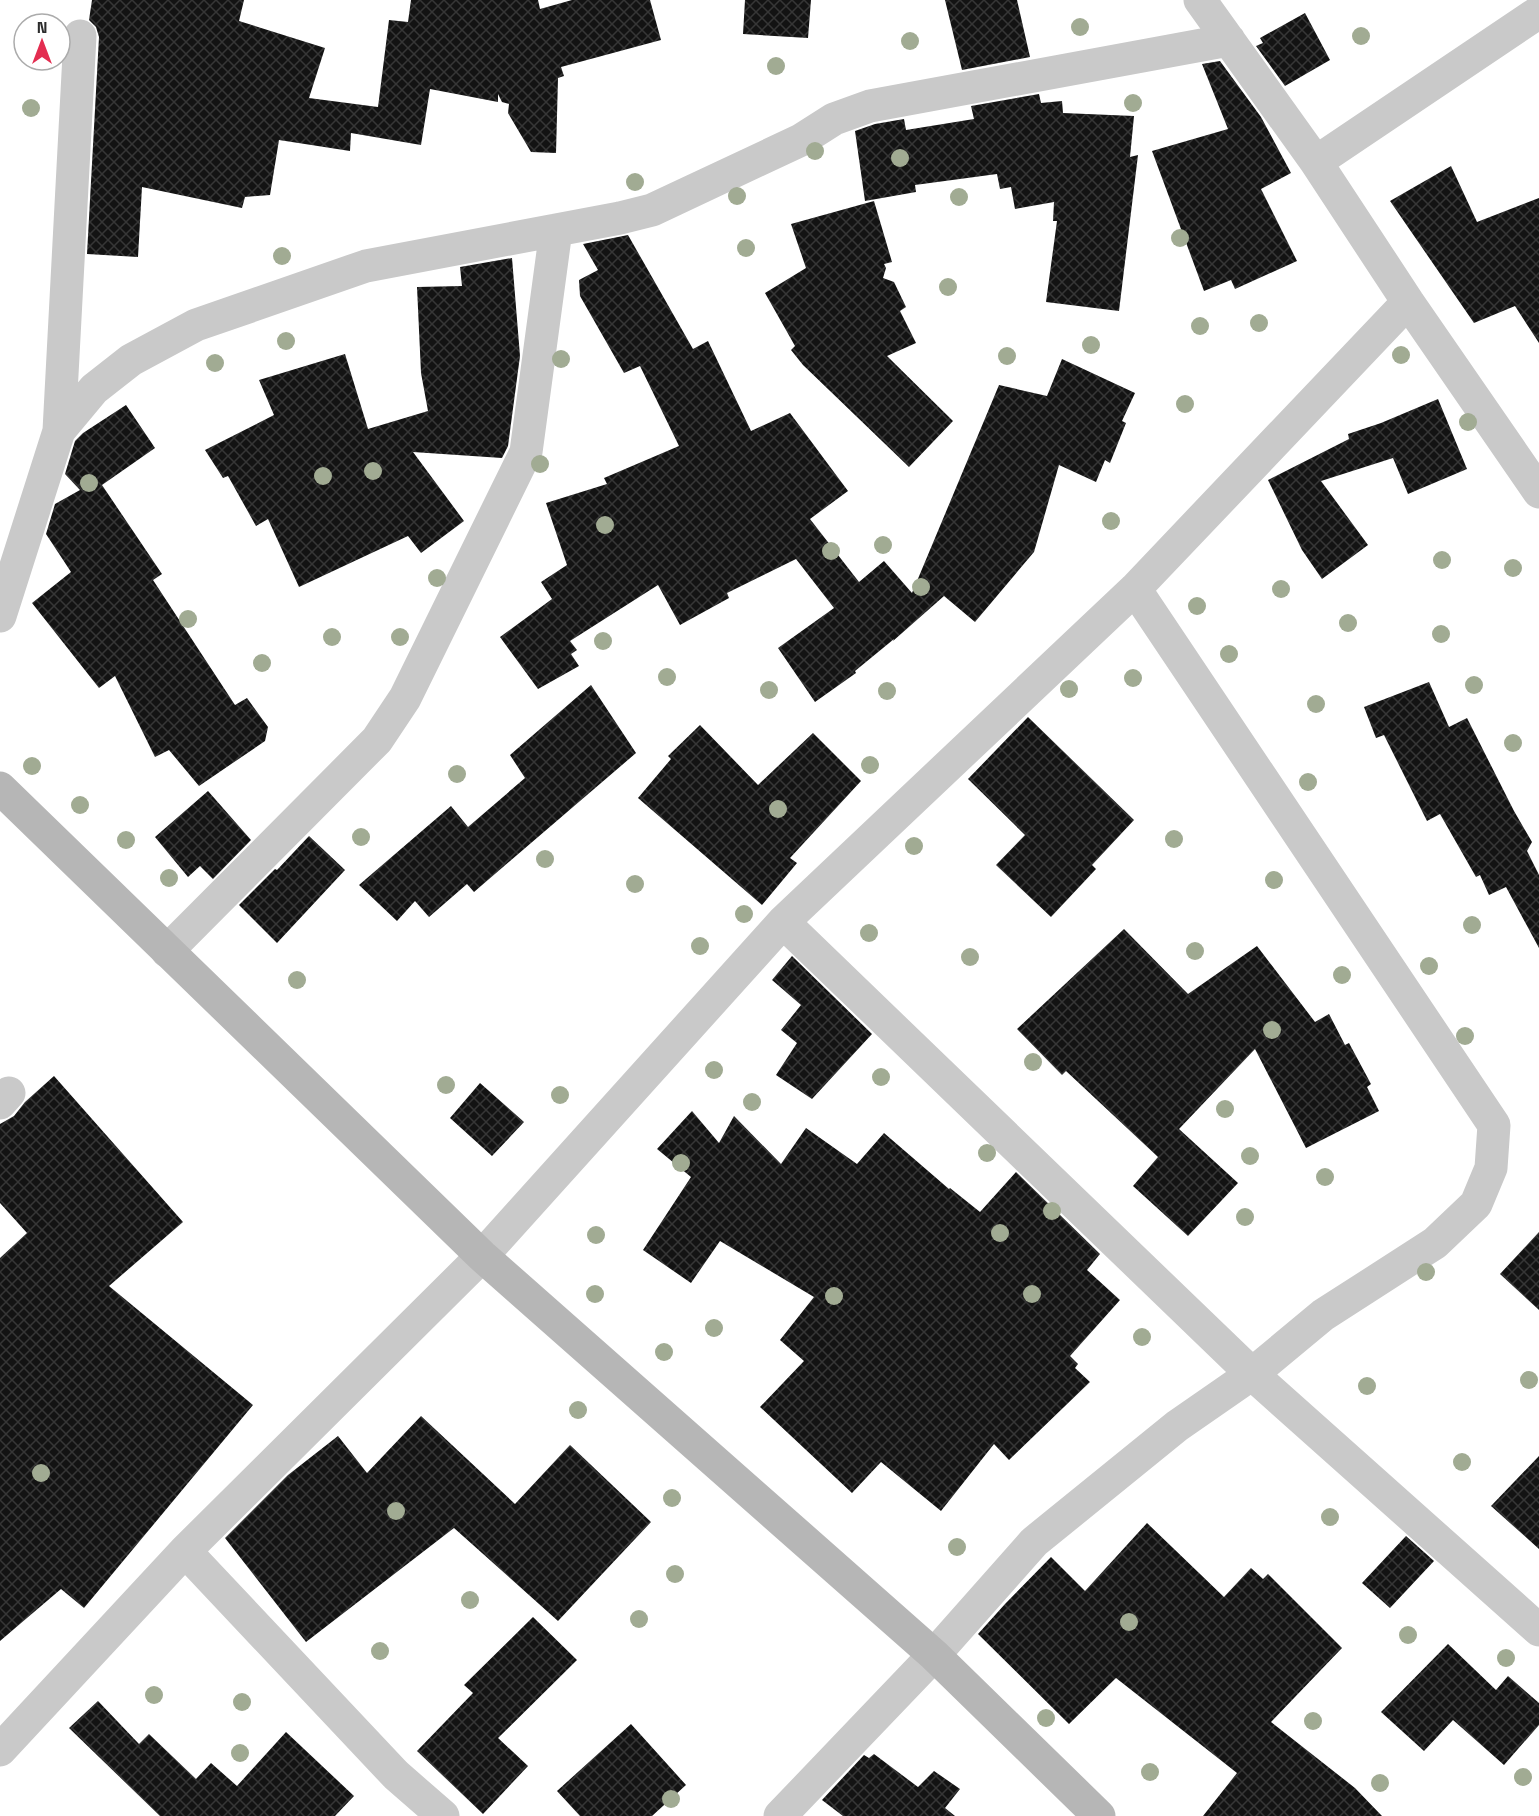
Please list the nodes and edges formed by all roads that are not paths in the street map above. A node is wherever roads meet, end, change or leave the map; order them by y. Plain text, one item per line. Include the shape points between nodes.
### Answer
1 (1200, 0) edge
2 (1539, 12) edge
3 (80, 36) dead end
4 (1229, 40) junction
5 (1316, 162) junction
6 (556, 230) junction
7 (1408, 302) junction
8 (59, 431) junction
9 (1539, 492) edge
10 (1136, 589) junction
11 (0, 616) edge
12 (0, 788) edge
13 (783, 922) junction
14 (167, 951) junction
15 (482, 1256) junction
16 (1252, 1374) junction
17 (185, 1551) junction
18 (1539, 1630) edge
19 (934, 1656) junction
20 (0, 1750) edge
21 (443, 1816) edge
22 (780, 1816) edge
23 (1099, 1816) edge

1 - 4 street
2 - 5 street
3 - 8 street
4 - 5 street
4 - 6 street via 870,106 834,119 801,140 652,210
5 - 7 street
6 - 8 street via 366,266 196,325 131,360 94,389
6 - 14 street via 526,452 405,698 377,741
7 - 9 street
7 - 10 street
8 - 11 street
10 - 13 street
10 - 16 street via 1494,1125 1491,1168 1476,1204 1435,1243 1323,1315
12 - 14 street
13 - 15 street
13 - 16 street
14 - 15 street
15 - 17 street
15 - 19 street
16 - 18 street
16 - 19 street via 1177,1426 1034,1542
17 - 20 street
17 - 21 street via 396,1775
19 - 22 street
19 - 23 street

